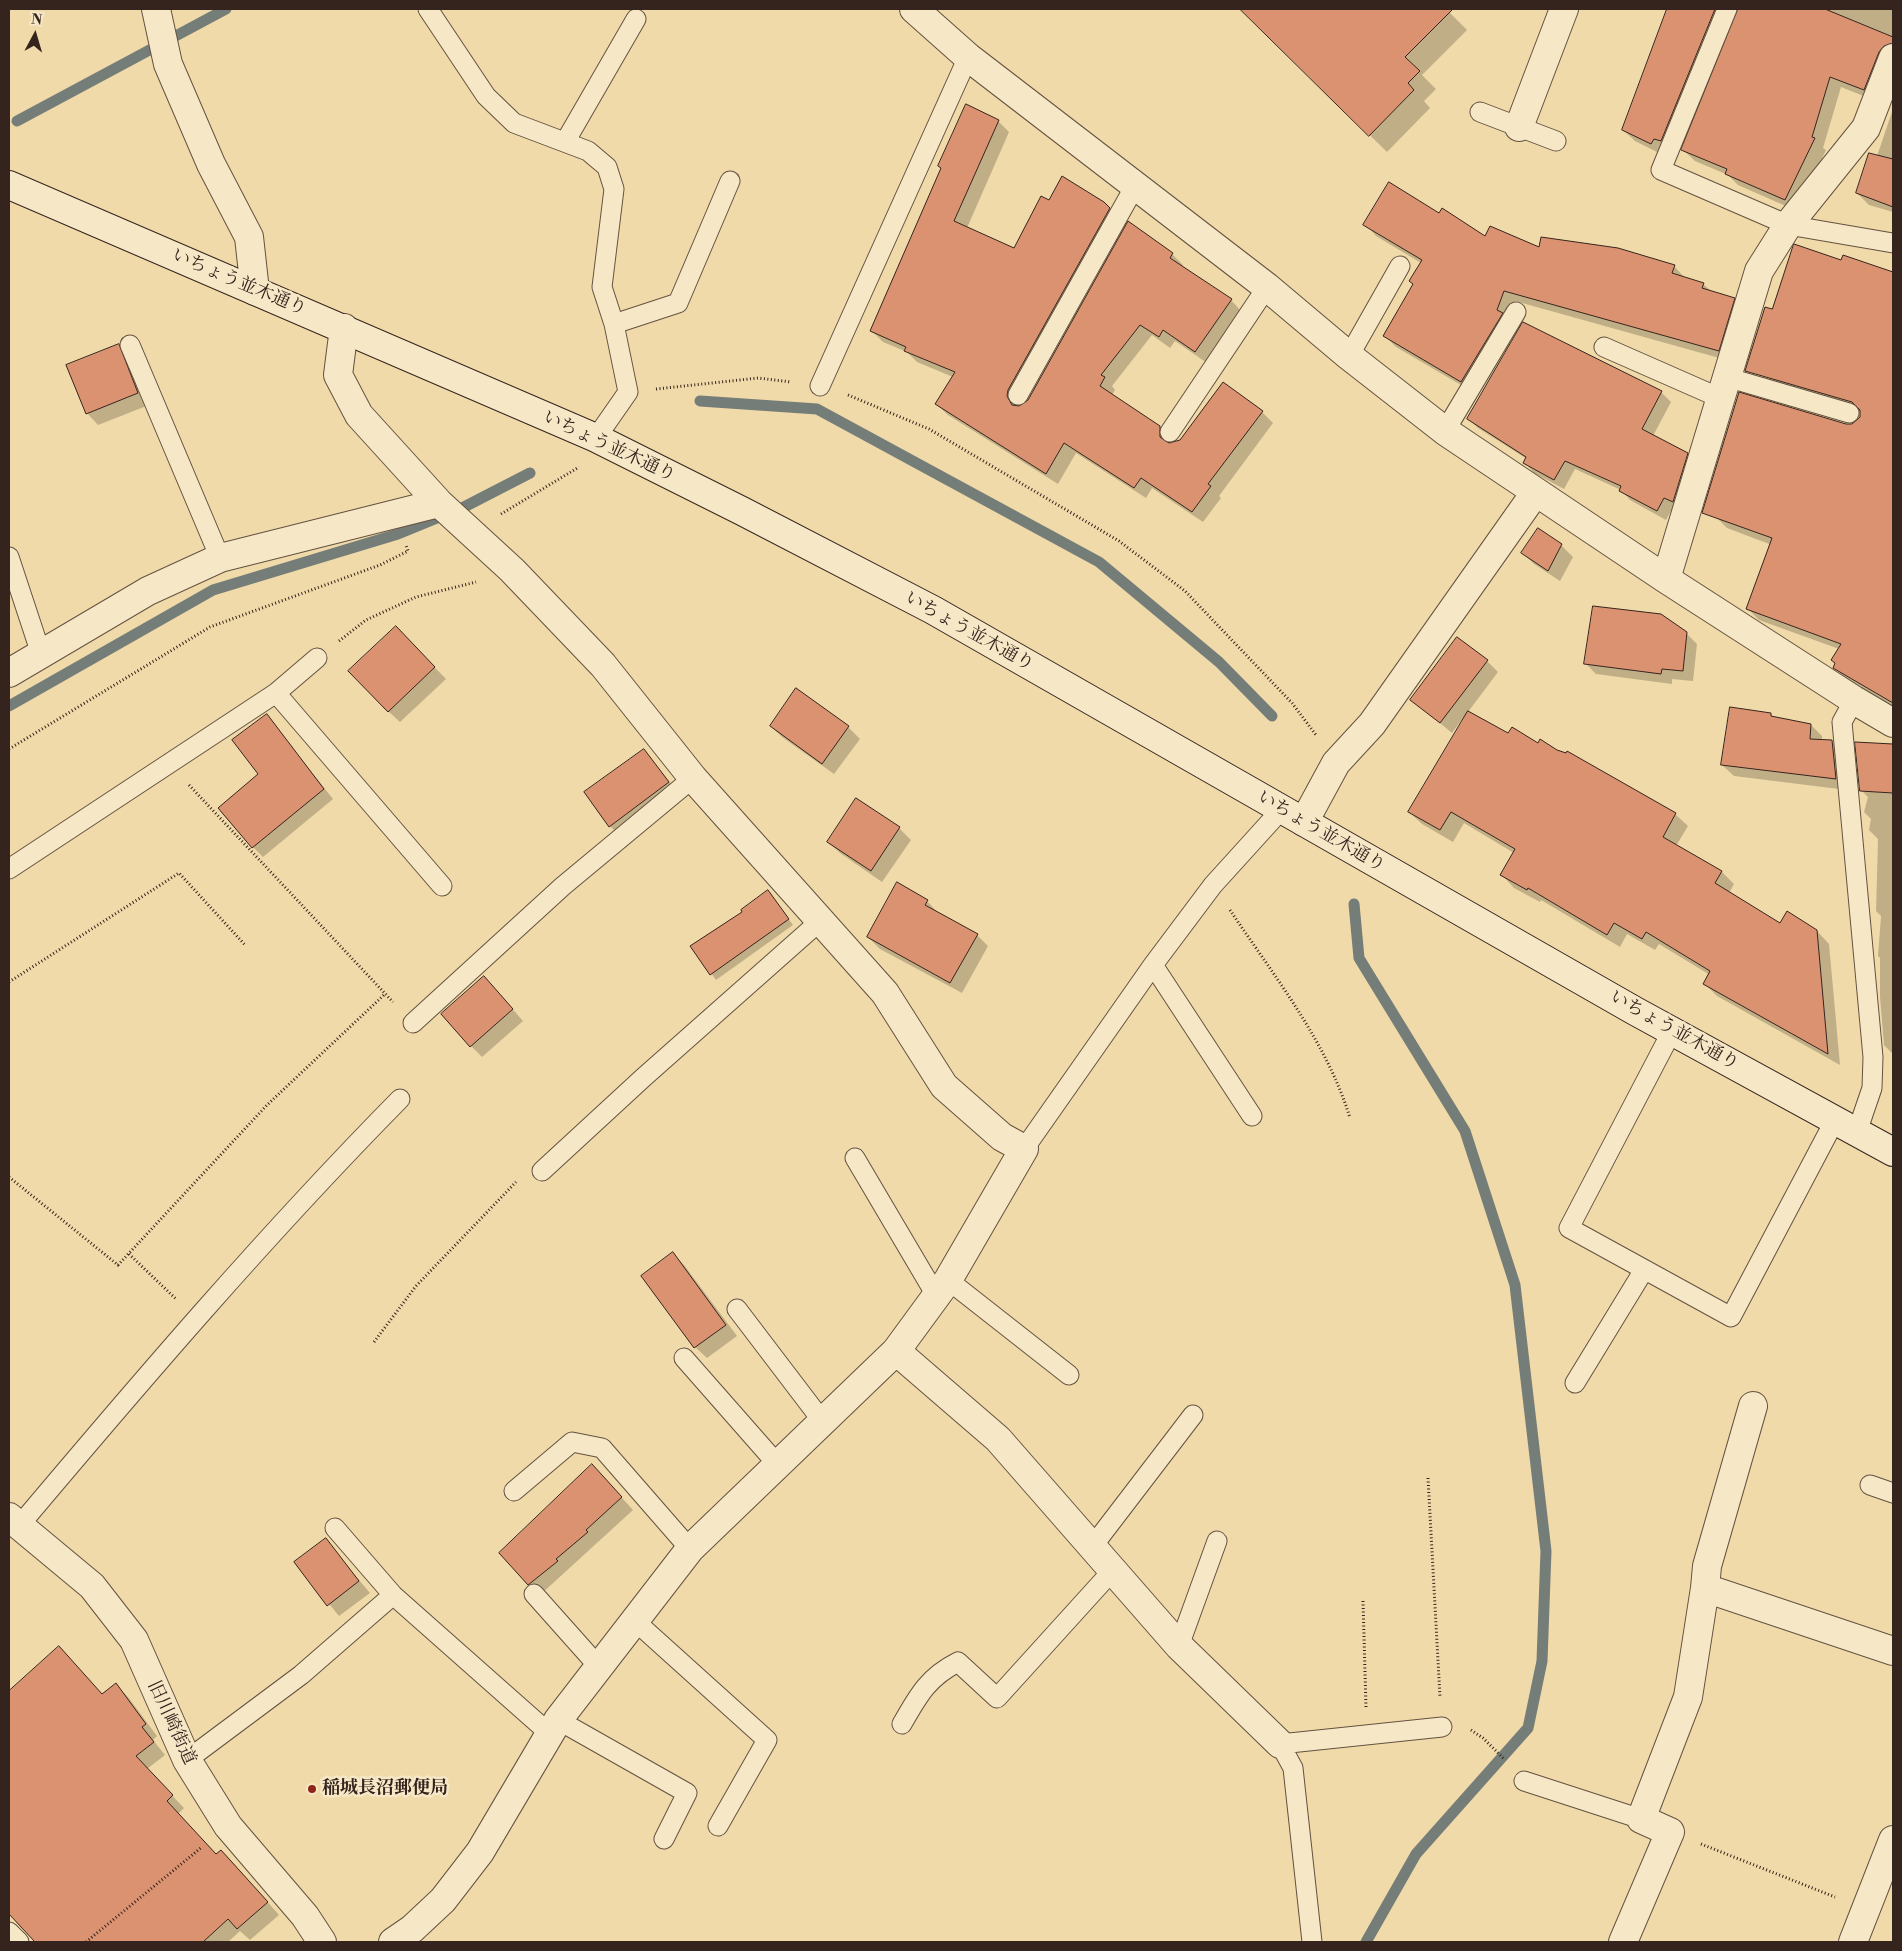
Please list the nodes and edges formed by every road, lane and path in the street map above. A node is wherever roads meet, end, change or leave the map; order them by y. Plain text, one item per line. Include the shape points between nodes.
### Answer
1 (428, 9) edge
2 (914, 9) edge
3 (1564, 9) edge
4 (1727, 9) edge
5 (157, 18) edge
6 (636, 19) dead end
7 (968, 57) junction
8 (1893, 58) edge
9 (1480, 112) dead end
10 (1518, 127) junction
11 (566, 142) junction
12 (1556, 142) dead end
13 (730, 181) dead end
14 (9, 185) edge
15 (1135, 186) junction
16 (1788, 226) junction
17 (1893, 243) edge
18 (1400, 266) dead end
19 (1267, 287) junction
20 (255, 291) junction
21 (1516, 312) dead end
22 (614, 324) junction
23 (344, 328) junction
24 (130, 345) dead end
25 (1604, 347) dead end
26 (1348, 356) junction
27 (820, 386) junction
28 (1723, 388) junction
29 (628, 392) junction
30 (1018, 395) dead end
31 (1849, 413) dead end
32 (1170, 432) dead end
33 (1445, 432) junction
34 (596, 438) junction
35 (579, 467) dead end
36 (1535, 493) junction
37 (438, 503) junction
38 (465, 527) junction
39 (408, 551) dead end
40 (9, 557) edge
41 (220, 558) junction
42 (512, 570) junction
43 (1666, 579) junction
44 (41, 654) junction
45 (317, 658) joint
46 (9, 673) edge
47 (276, 693) junction
48 (1854, 700) junction
49 (1893, 723) edge
50 (9, 749) edge
51 (1336, 763) junction
52 (169, 764) junction
53 (693, 778) junction
54 (1292, 816) junction
55 (9, 869) edge
56 (1213, 884) junction
57 (442, 886) dead end
58 (819, 922) junction
59 (246, 946) dead end
60 (1153, 965) junction
61 (9, 982) edge
62 (385, 994) junction
63 (413, 1024) joint
64 (1672, 1031) junction
65 (400, 1099) dead end
66 (1252, 1116) dead end
67 (1350, 1118) dead end
68 (1846, 1126) junction
69 (1024, 1148) junction
70 (1893, 1152) edge
71 (856, 1158) dead end
72 (542, 1171) joint
73 (9, 1177) edge
74 (129, 1254) junction
75 (1644, 1270) junction
76 (942, 1289) junction
77 (737, 1309) dead end
78 (196, 1318) junction
79 (374, 1342) dead end
80 (896, 1351) junction
81 (684, 1358) dead end
82 (1069, 1375) dead end
83 (1575, 1383) dead end
84 (1753, 1406) dead end
85 (1193, 1415) dead end
86 (823, 1422) junction
87 (778, 1465) junction
88 (1428, 1478) dead end
89 (1870, 1485) dead end
90 (514, 1490) dead end
91 (1893, 1493) edge
92 (14, 1521) edge
93 (335, 1528) dead end
94 (1217, 1541) dead end
95 (1092, 1547) junction
96 (690, 1549) junction
97 (1113, 1570) junction
98 (1706, 1588) junction
99 (534, 1594) dead end
100 (392, 1595) junction
101 (1363, 1601) dead end
102 (635, 1620) junction
103 (1179, 1646) junction
104 (1893, 1651) edge
105 (599, 1667) junction
106 (902, 1724) dead end
107 (554, 1727) junction
108 (1442, 1727) joint
109 (1367, 1735) junction
110 (1280, 1744) junction
111 (187, 1760) junction
112 (1524, 1780) dead end
113 (1641, 1820) junction
114 (228, 1826) junction
115 (718, 1826) dead end
116 (1670, 1832) junction
117 (664, 1839) dead end
118 (1893, 1840) edge
119 (1867, 1909) junction
120 (9, 1932) edge
121 (19, 1942) edge
122 (86, 1942) edge
123 (322, 1942) edge
124 (393, 1942) edge
125 (1312, 1942) edge
126 (1623, 1942) edge
127 (1853, 1942) edge

1 - 11 lane via 486,96 514,122
2 - 7 street
3 - 10 street
4 - 16 lane via 1662,170
5 - 20 street via 168,64 211,164 249,237
6 - 11 lane
7 - 15 street
7 - 27 lane
8 - 16 street via 1866,128
9 - 10 lane
10 - 12 lane
11 - 22 lane via 588,151 607,167 614,189 602,287
13 - 22 lane via 678,303
14 - 20 street, いちょう並木通り
15 - 19 street
15 - 30 lane
16 - 17 lane
16 - 28 street via 1758,270
18 - 26 lane
19 - 26 street
19 - 32 lane
20 - 23 street, いちょう並木通り
21 - 33 lane
22 - 29 lane
23 - 34 street, いちょう並木通り
23 - 37 street via 338,375 359,415
24 - 41 lane
25 - 28 lane
26 - 33 street
27 - 29 path via 758,378
27 - 51 path via 850,395 929,429 1118,541 1185,591 1292,703
28 - 31 lane
28 - 43 street
29 - 34 lane
33 - 36 street
34 - 54 street, いちょう並木通り via 933,610
35 - 38 path
36 - 43 street
36 - 51 street via 1372,724
37 - 38 street
37 - 41 street
38 - 42 street
39 - 50 path via 380,565 210,627
40 - 44 lane
41 - 44 street via 148,591
42 - 45 path via 416,597 366,620
42 - 53 street via 603,665
43 - 48 street
44 - 46 street
45 - 47 lane
47 - 52 lane
47 - 57 lane
48 - 49 street
48 - 68 lane via 1842,722 1873,1057 1872,1088
51 - 54 street
52 - 55 lane
52 - 62 path
53 - 58 street
53 - 63 lane via 563,886
54 - 56 lane
54 - 64 street, いちょう並木通り
56 - 60 lane
56 - 67 path via 1308,1027 1342,1093
58 - 69 street via 885,993 944,1086 1002,1137
58 - 72 lane
59 - 61 path via 179,873
60 - 66 lane
60 - 69 lane
62 - 63 path
62 - 74 path via 266,1105
64 - 68 street, いちょう並木通り
64 - 75 lane via 1569,1228
65 - 78 lane via 324,1175
68 - 70 street, いちょう並木通り
68 - 75 lane via 1731,1317
69 - 76 street
71 - 76 lane
72 - 79 path via 526,1172 452,1246 416,1286
73 - 74 path via 118,1265
74 - 78 path
75 - 83 lane
76 - 80 street
76 - 82 lane
77 - 86 lane
78 - 92 lane
80 - 86 street
80 - 95 street via 998,1439
81 - 87 lane
84 - 98 street via 1707,1566
85 - 95 lane
86 - 87 street
87 - 96 street
88 - 108 path
89 - 91 lane
90 - 96 lane via 572,1442 602,1448
92 - 111 street, 旧川崎街道 via 92,1586 109,1605 134,1640
93 - 100 lane
94 - 103 lane
95 - 97 street
96 - 102 street
97 - 103 street
97 - 106 lane via 998,1698 958,1662 941,1670 920,1691
98 - 104 street
98 - 113 street via 1688,1697
99 - 105 lane
100 - 107 lane
100 - 111 lane via 301,1675
101 - 109 path
102 - 105 street
102 - 115 lane via 767,1740
103 - 110 street
105 - 107 street
107 - 117 lane via 687,1793
107 - 124 street via 480,1852 443,1900
108 - 109 lane
109 - 110 lane
110 - 125 lane via 1293,1768
111 - 114 street, 旧川崎街道
112 - 113 lane
113 - 116 street
114 - 122 path
114 - 123 street, 旧川崎街道 via 305,1916
116 - 119 path
116 - 126 street
118 - 119 street
119 - 127 street
120 - 121 lane

